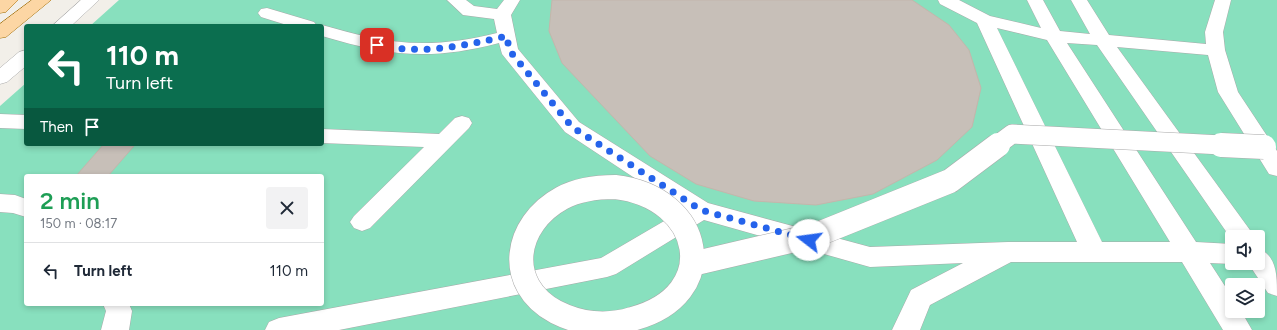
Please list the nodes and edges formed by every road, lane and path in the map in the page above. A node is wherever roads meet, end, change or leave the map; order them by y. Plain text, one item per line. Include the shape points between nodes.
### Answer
1 (10, 0) edge
2 (43, 0) edge
3 (92, 0) edge
4 (455, 0) edge
5 (946, 0) edge
6 (1035, 0) edge
7 (1079, 0) edge
8 (1223, 0) edge
9 (0, 8) edge
10 (267, 13) dead end
11 (507, 17) edge
12 (984, 20) junction
13 (63, 24) edge
14 (302, 24) edge
15 (324, 31) edge
16 (0, 33) edge
17 (1054, 36) junction
18 (1216, 50) junction
19 (24, 58) edge
20 (0, 78) edge
21 (0, 121) edge
22 (24, 122) edge
23 (462, 123) dead end
24 (324, 136) edge
25 (444, 141) junction
26 (1264, 147) junction
27 (1277, 168) edge
28 (0, 203) edge
29 (24, 207) edge
30 (701, 210) junction
31 (362, 222) dead end
32 (1238, 230) edge
33 (1008, 252) junction
34 (1094, 252) junction
35 (1190, 252) junction
36 (1225, 254) edge
37 (1265, 258) edge
38 (1277, 259) edge
39 (692, 264) junction
40 (1265, 267) edge
41 (522, 275) junction
42 (440, 284) dead end
43 (1277, 285) edge
44 (117, 306) edge
45 (115, 330) edge
46 (279, 330) edge
47 (906, 330) edge
48 (1238, 330) edge

1 - 9 main road
2 - 16 main road
3 - 13 street
4 - 11 street via 469,11
5 - 12 street
6 - 17 street
7 - 32 street via 1103,41
8 - 18 street via 1214,32
10 - 14 street
11 - 15 street via 452,48 389,48
11 - 30 street via 509,50 572,127
12 - 17 street
12 - 34 street
17 - 18 street
17 - 35 street
18 - 26 street via 1228,92
19 - 20 street
21 - 22 street
23 - 25 street
24 - 25 street
25 - 31 street
26 - 27 street
26 - 39 street, bridge via 1012,134 950,181 816,235
28 - 29 street
30 - 33 street via 870,257
30 - 46 street via 607,267
33 - 34 street
33 - 47 street via 920,298
34 - 35 street
35 - 36 street
35 - 48 street
37 - 38 street
39 - 41 street, bridge via 684,286 666,305 641,319 611,326 581,323 554,313 534,296
39 - 41 street, bridge via 692,240 682,220 664,203 641,192 615,187 595,188 563,197 542,212 526,231 520,253
40 - 43 street
41 - 42 street
44 - 45 street via 119,312

